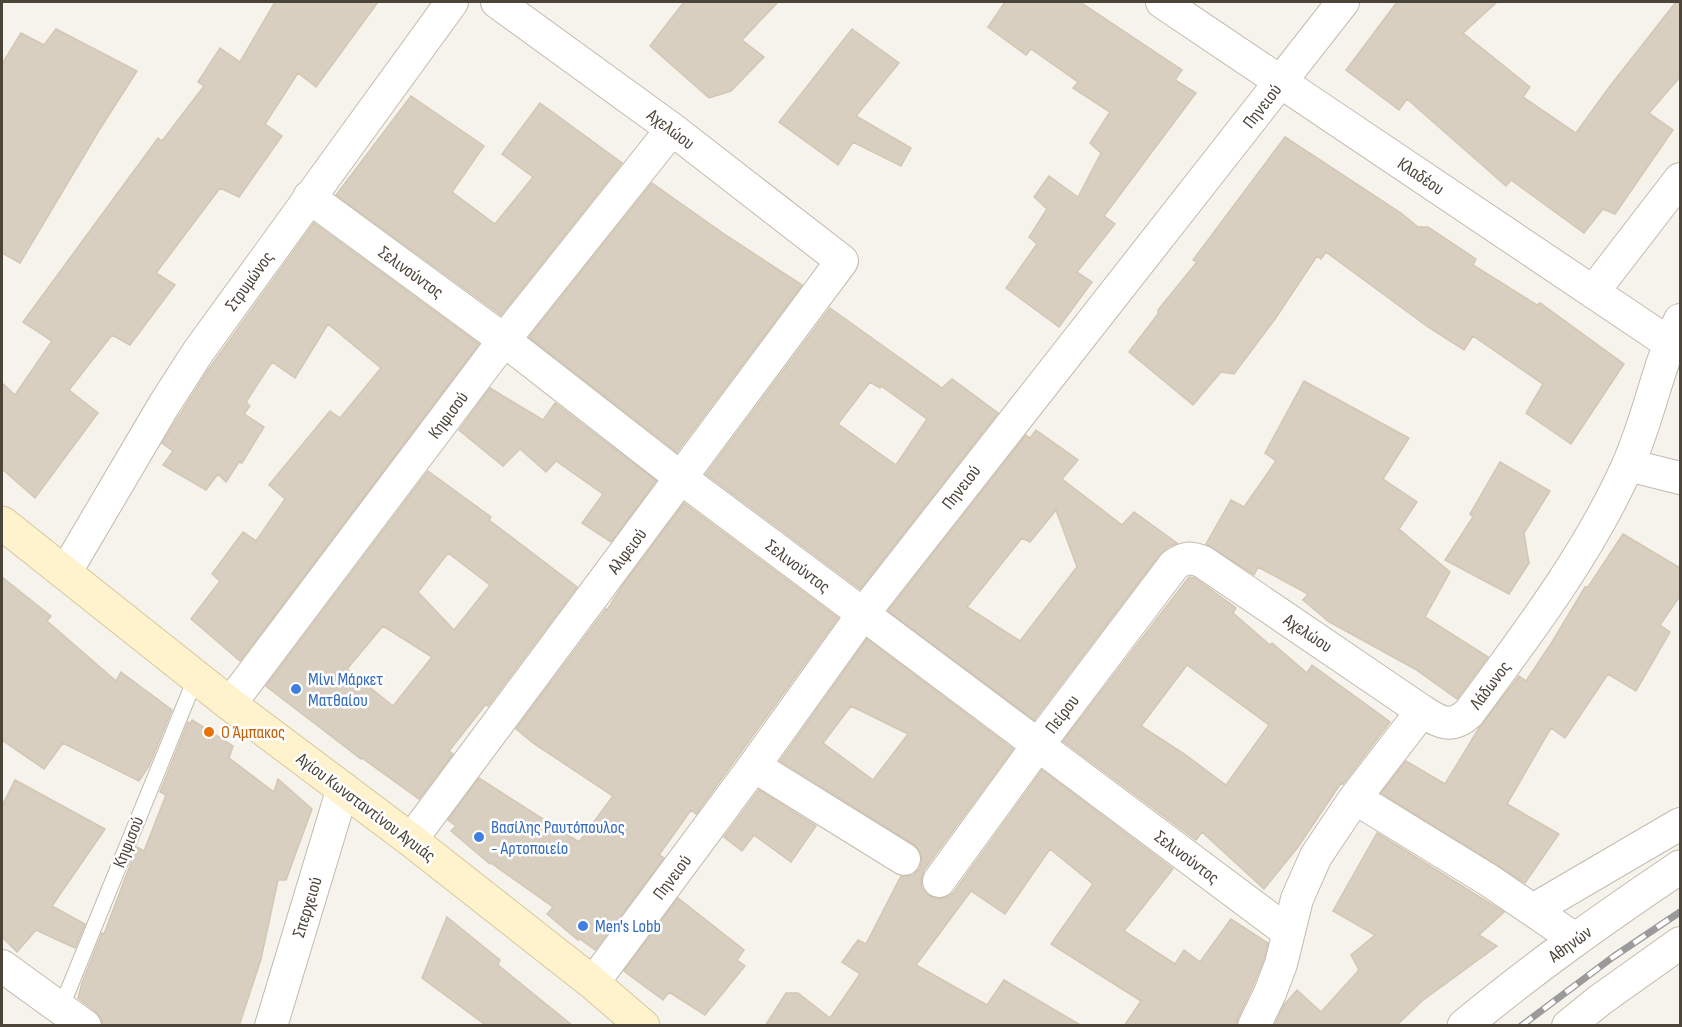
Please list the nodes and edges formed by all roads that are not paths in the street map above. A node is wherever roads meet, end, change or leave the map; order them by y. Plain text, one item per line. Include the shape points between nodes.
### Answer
1 (452, 2) edge
2 (497, 2) edge
3 (1162, 2) edge
4 (1343, 2) edge
5 (1282, 81) junction
6 (672, 129) junction
7 (1680, 179) edge
8 (309, 197) junction
9 (842, 261) joint
10 (1593, 292) junction
11 (1677, 337) edge
12 (504, 340) junction
13 (1628, 465) junction
14 (681, 478) junction
15 (1680, 478) edge
16 (2, 523) edge
17 (1192, 558) joint
18 (65, 573) junction
19 (863, 614) junction
20 (196, 677) junction
21 (230, 704) junction
22 (1422, 711) junction
23 (1038, 745) junction
24 (754, 766) junction
25 (343, 788) junction
26 (1355, 798) junction
27 (1680, 824) edge
28 (411, 840) junction
29 (904, 859) dead end
30 (1680, 867) edge
31 (939, 881) dead end
32 (1533, 910) junction
33 (1288, 932) junction
34 (1575, 939) junction
35 (1680, 943) edge
36 (2, 966) edge
37 (593, 983) junction
38 (73, 1017) edge
39 (271, 1026) edge
40 (643, 1026) edge
41 (1254, 1026) edge
42 (1464, 1026) edge
43 (1568, 1026) edge

1 - 8 street, Στρυμώνος
2 - 6 street, Αχελώου
3 - 5 street, Κλαδέου
4 - 5 street, Πηνειού
5 - 10 street, Κλαδέου
5 - 19 street, Πηνειού
6 - 9 street, Αχελώου
6 - 12 street, Κηφισού
7 - 10 street
8 - 12 street, Σελινούντος
8 - 18 street, Στρυμώνος via 185,372
9 - 14 street, Αλφειού
10 - 11 street, Κλαδέου
11 - 13 street, Λάδωνος
12 - 14 street, Σελινούντος
12 - 21 street, Κηφισού
13 - 15 street
13 - 22 street, Λάδωνος via 1572,567 1469,713 1462,720 1443,723
14 - 19 street, Σελινούντος
14 - 28 street, Αλφειού
16 - 18 main road, Αγίου Κωνσταντίνου Αγυιάς
17 - 22 street, Αχελώου
17 - 23 street, Πείρου via 1174,565
18 - 20 main road, Αγίου Κωνσταντίνου Αγυιάς
19 - 23 street, Σελινούντος
19 - 24 street, Πηνειού
20 - 21 main road, Αγίου Κωνσταντίνου Αγυιάς
20 - 38 lane, Κηφισού
21 - 25 main road, Αγίου Κωνσταντίνου Αγυιάς
22 - 26 street
23 - 31 street, Πείρου
23 - 33 street, Σελινούντος
24 - 29 street
24 - 37 street, Πηνειού
25 - 28 main road, Αγίου Κωνσταντίνου Αγυιάς
25 - 39 street, Σπερχειού
26 - 32 street
26 - 33 street via 1316,856
27 - 32 street
28 - 37 main road, Αγίου Κωνσταντίνου Αγυιάς
30 - 34 street, Αθηνών
32 - 34 street
33 - 41 street via 1281,964
34 - 42 street, Αθηνών
35 - 43 street
36 - 38 street
37 - 40 main road, Αγίου Κωνσταντίνου Αγυιάς

